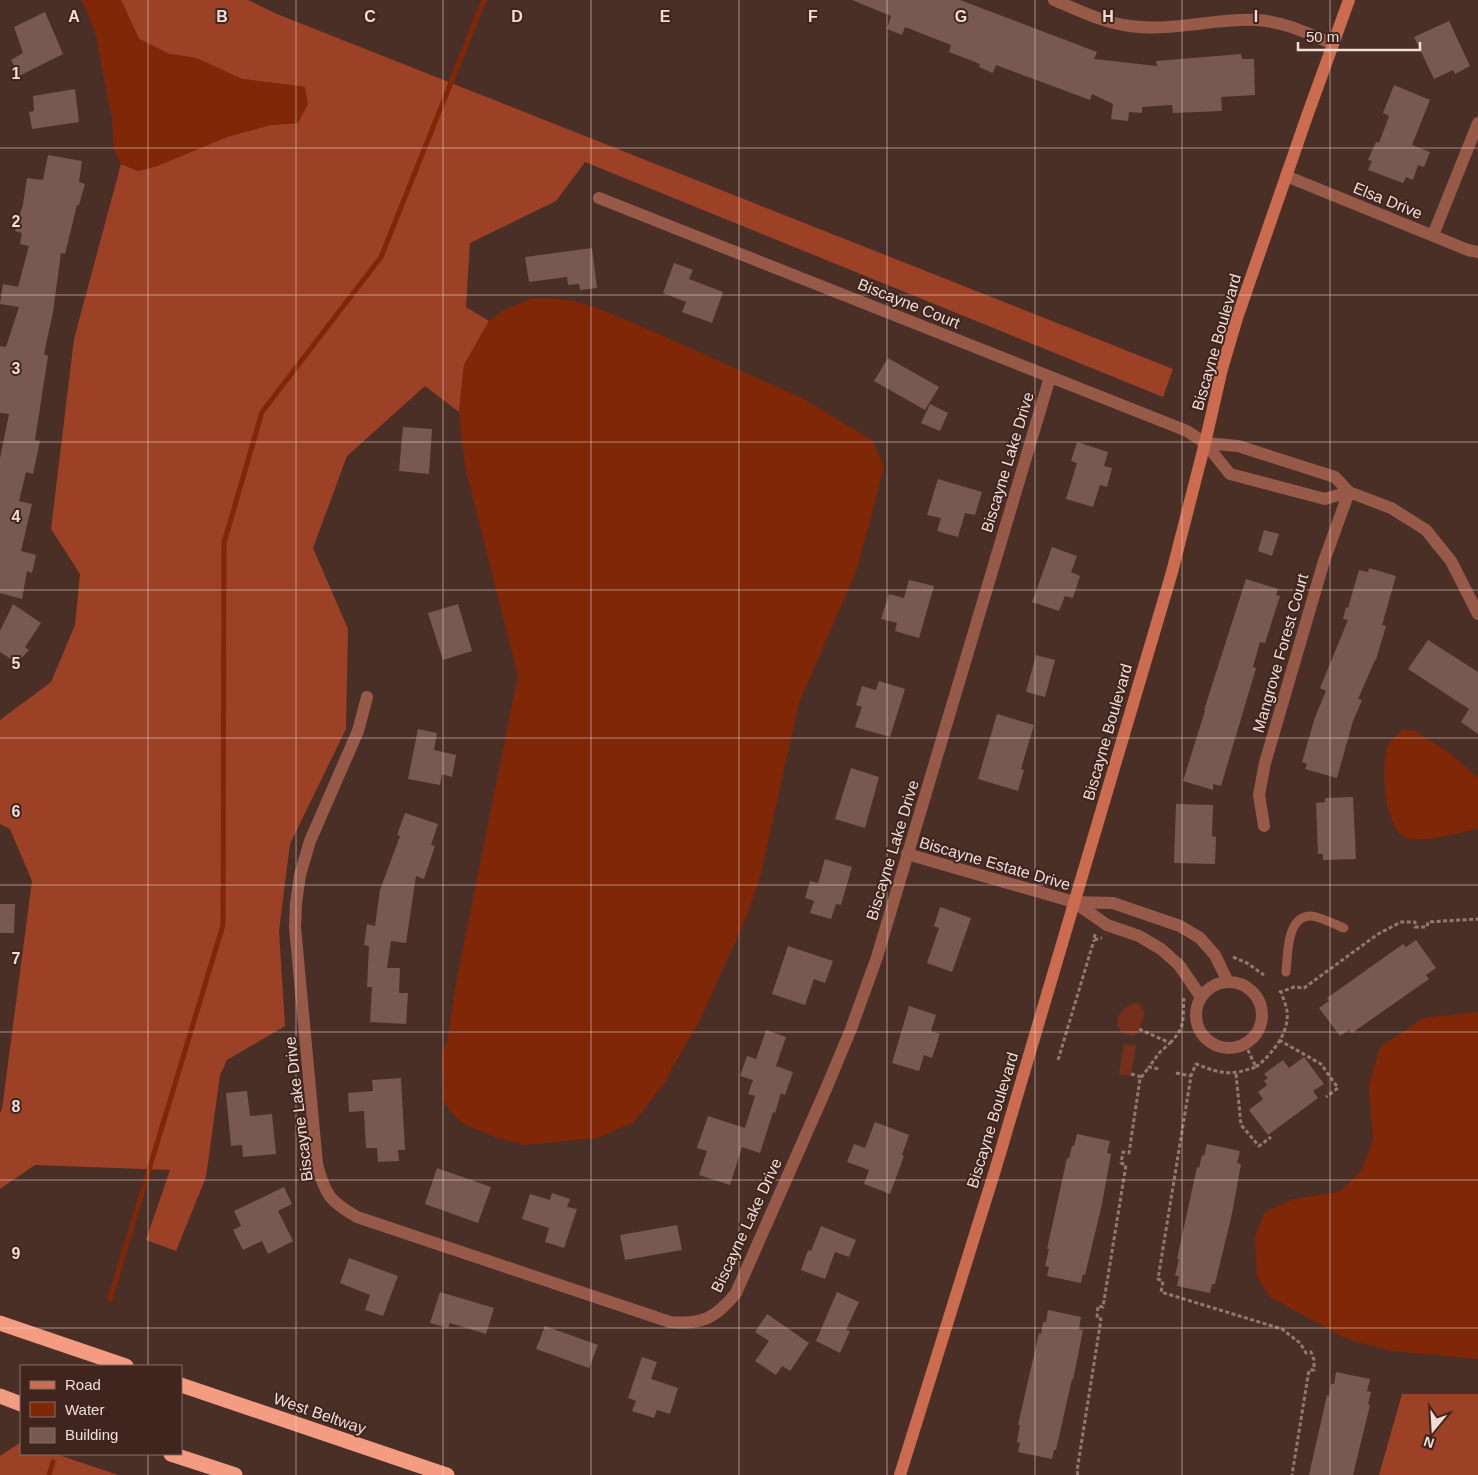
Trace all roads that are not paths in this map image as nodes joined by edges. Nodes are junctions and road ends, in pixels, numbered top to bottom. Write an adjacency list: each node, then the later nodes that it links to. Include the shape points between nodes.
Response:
1 (1054, 0): 3 (street, via 1106,21 1129,26 1151,28 1256,20 1283,24)
2 (1349, 0): 3 (street, Biscayne Boulevard)
3 (1333, 44): 5 (street, Biscayne Boulevard)
4 (1478, 123): 7 (street)
5 (1286, 176): 7 (street, Elsa Drive); 10 (street, Biscayne Boulevard, via 1229,345)
6 (598, 198): 9 (street, Biscayne Court)
7 (1433, 235): 8 (street, Elsa Drive)
8 (1478, 252)
9 (1050, 377): 10 (street, Biscayne Court, via 1188,431); 15 (street, Biscayne Lake Drive)
10 (1205, 443): 11 (street, via 1238,446 1335,478); 11 (street, via 1230,474 1325,499); 16 (street, Biscayne Boulevard, via 1159,614)
11 (1349, 492): 12 (street, via 1391,508 1426,530 1450,560); 14 (street, Mangrove Forest Court, via 1324,561 1265,763 1259,796)
12 (1478, 614)
13 (367, 697): 15 (street, Biscayne Lake Drive, via 358,731 310,841 296,903 295,927 316,1154 323,1186 330,1198 357,1217 670,1322 689,1324 707,1319 725,1307 736,1293 851,1029 877,957)
14 (1264, 826)
15 (907, 854): 16 (street, Biscayne Estate Drive)
16 (1074, 902): 19 (street, via 1113,904 1180,926 1200,938 1215,955); 20 (street, via 1107,925 1139,936 1161,949 1179,965); 29 (street, Biscayne Boulevard)
17 (1344, 928): 18 (lane, via 1311,915 1302,918 1291,929)
18 (1286, 972)
19 (1228, 982): 20 (street, via 1217,984); 20 (street, via 1248,988 1260,1006 1259,1028 1245,1044 1223,1048 1204,1037 1196,1017)
20 (1201, 997)
21 (0, 1323): 22 (highway)
22 (123, 1365)
23 (182, 1385): 28 (highway, West Beltway)
24 (0, 1396): 25 (highway)
25 (20, 1404)
26 (174, 1455): 27 (highway)
27 (235, 1475)
28 (447, 1475)
29 (900, 1475)

